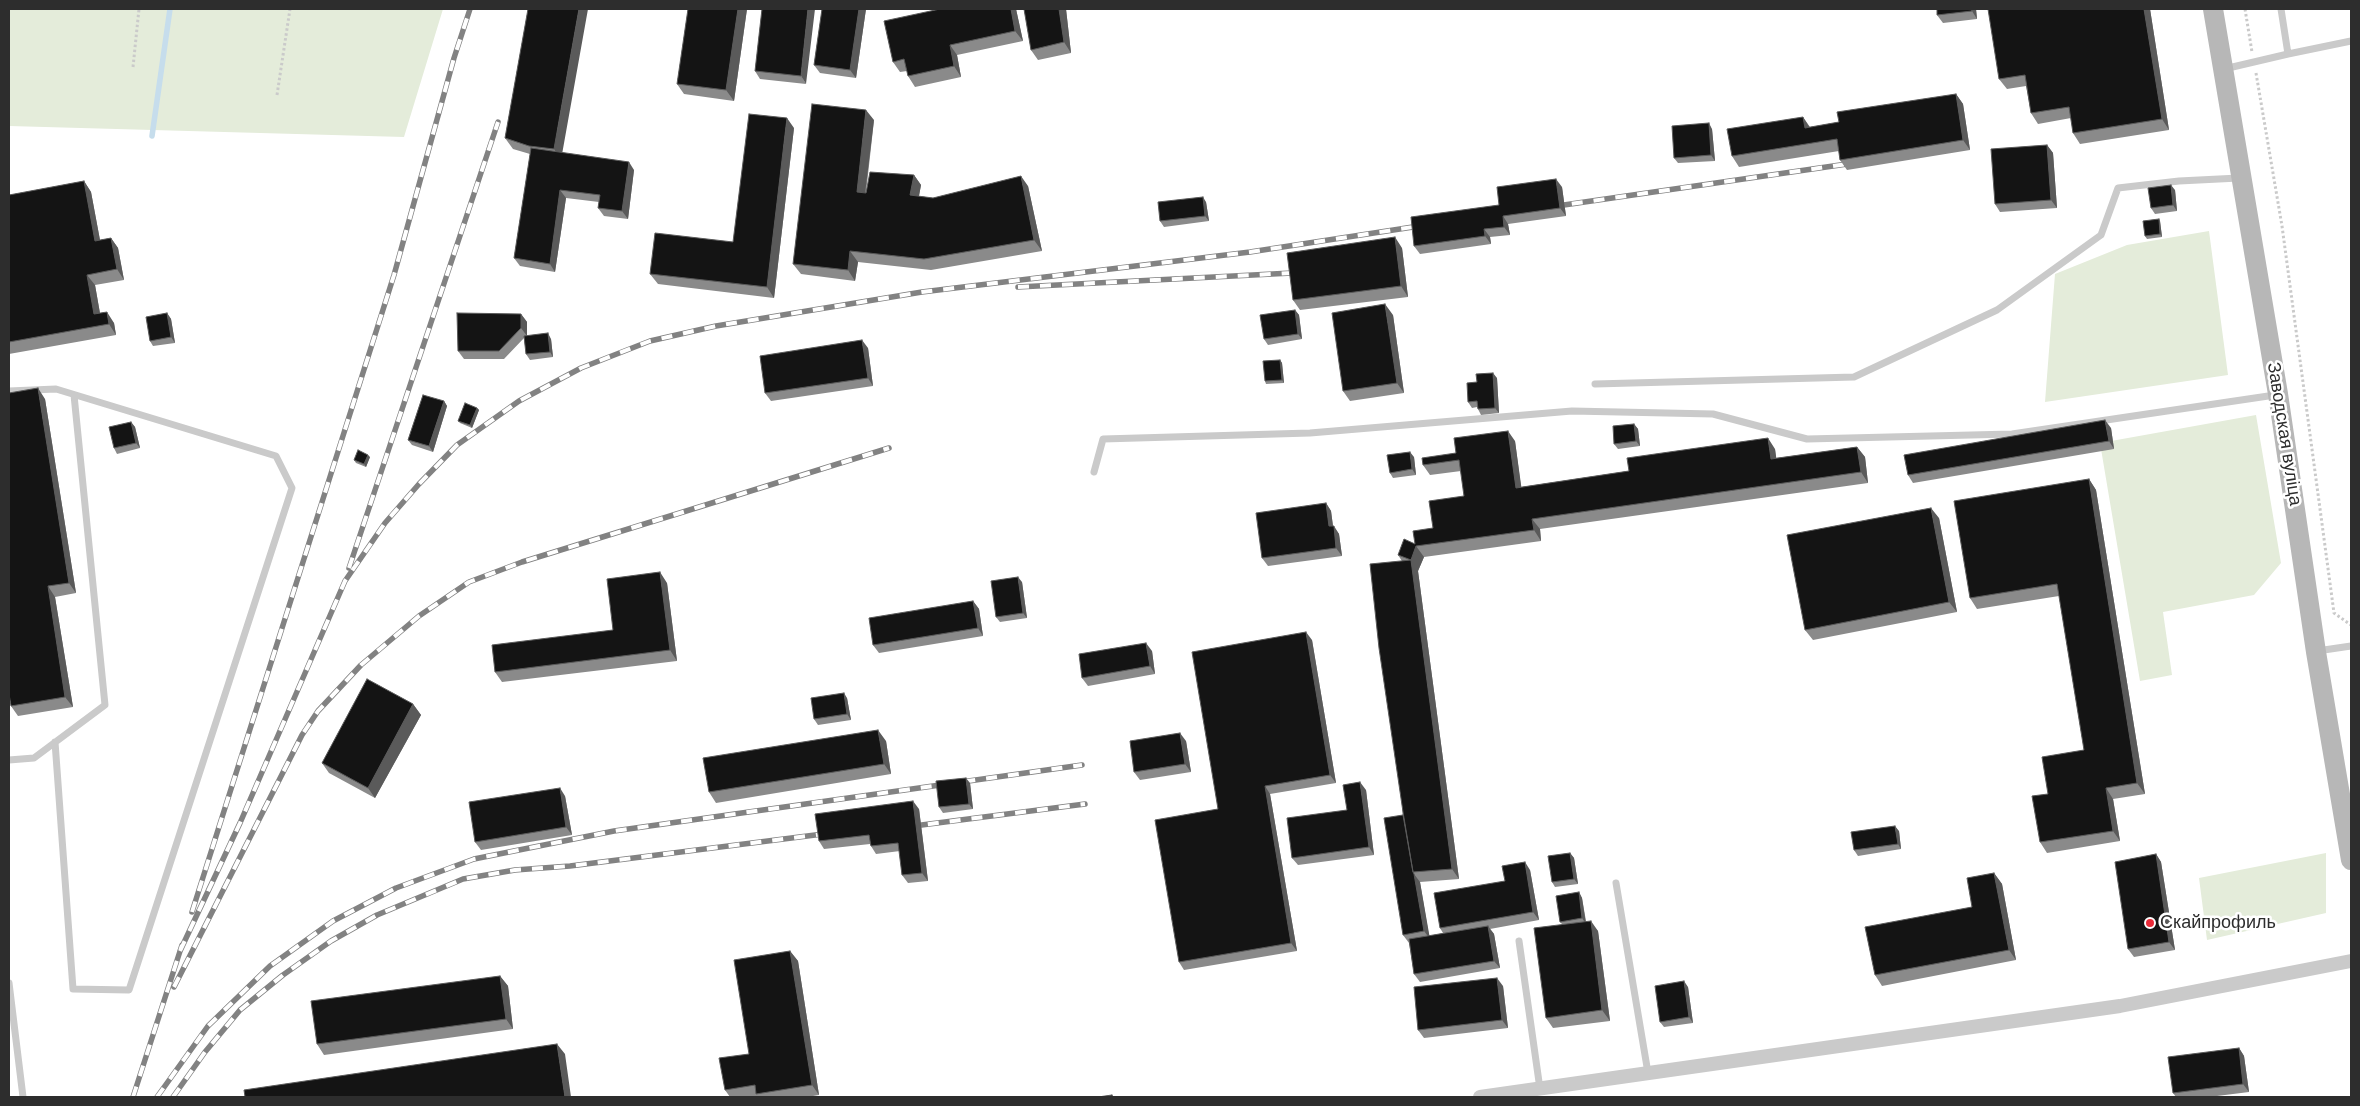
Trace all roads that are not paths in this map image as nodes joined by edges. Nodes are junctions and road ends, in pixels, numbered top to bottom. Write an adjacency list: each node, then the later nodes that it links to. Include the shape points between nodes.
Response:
1 (2213, 9): 5 (main road, Заводская вуліца)
2 (2281, 9): 4 (lane)
3 (2351, 41): 4 (lane)
4 (2288, 54): 5 (lane)
5 (2223, 69): 6 (main road, Заводская вуліца)
6 (2242, 178): 7 (lane, via 2118,188 2101,235 1997,310 1854,377); 9 (main road, Заводская вуліца)
7 (1595, 384)
8 (9, 391): 10 (lane, via 56,389)
9 (2278, 394): 11 (lane, via 2012,434 1807,439 1713,414 1572,412 1310,433 1103,439); 13 (main road, Заводская вуліца)
10 (74, 395): 14 (lane, via 105,705); 14 (lane, via 276,456 292,488 129,990 73,989)
11 (1094, 472)
12 (2351, 646): 13 (lane)
13 (2316, 652): 16 (main road, Заводская вуліца)
14 (55, 742): 15 (lane, via 34,758)
15 (9, 760)
16 (2351, 860)
17 (1616, 883): 21 (lane)
18 (1519, 941): 22 (lane)
19 (2351, 960): 21 (street, via 2120,1006)
20 (9, 983): 23 (lane)
21 (1648, 1073): 22 (street)
22 (1540, 1089): 24 (street)
23 (24, 1097)
24 (1480, 1097)

